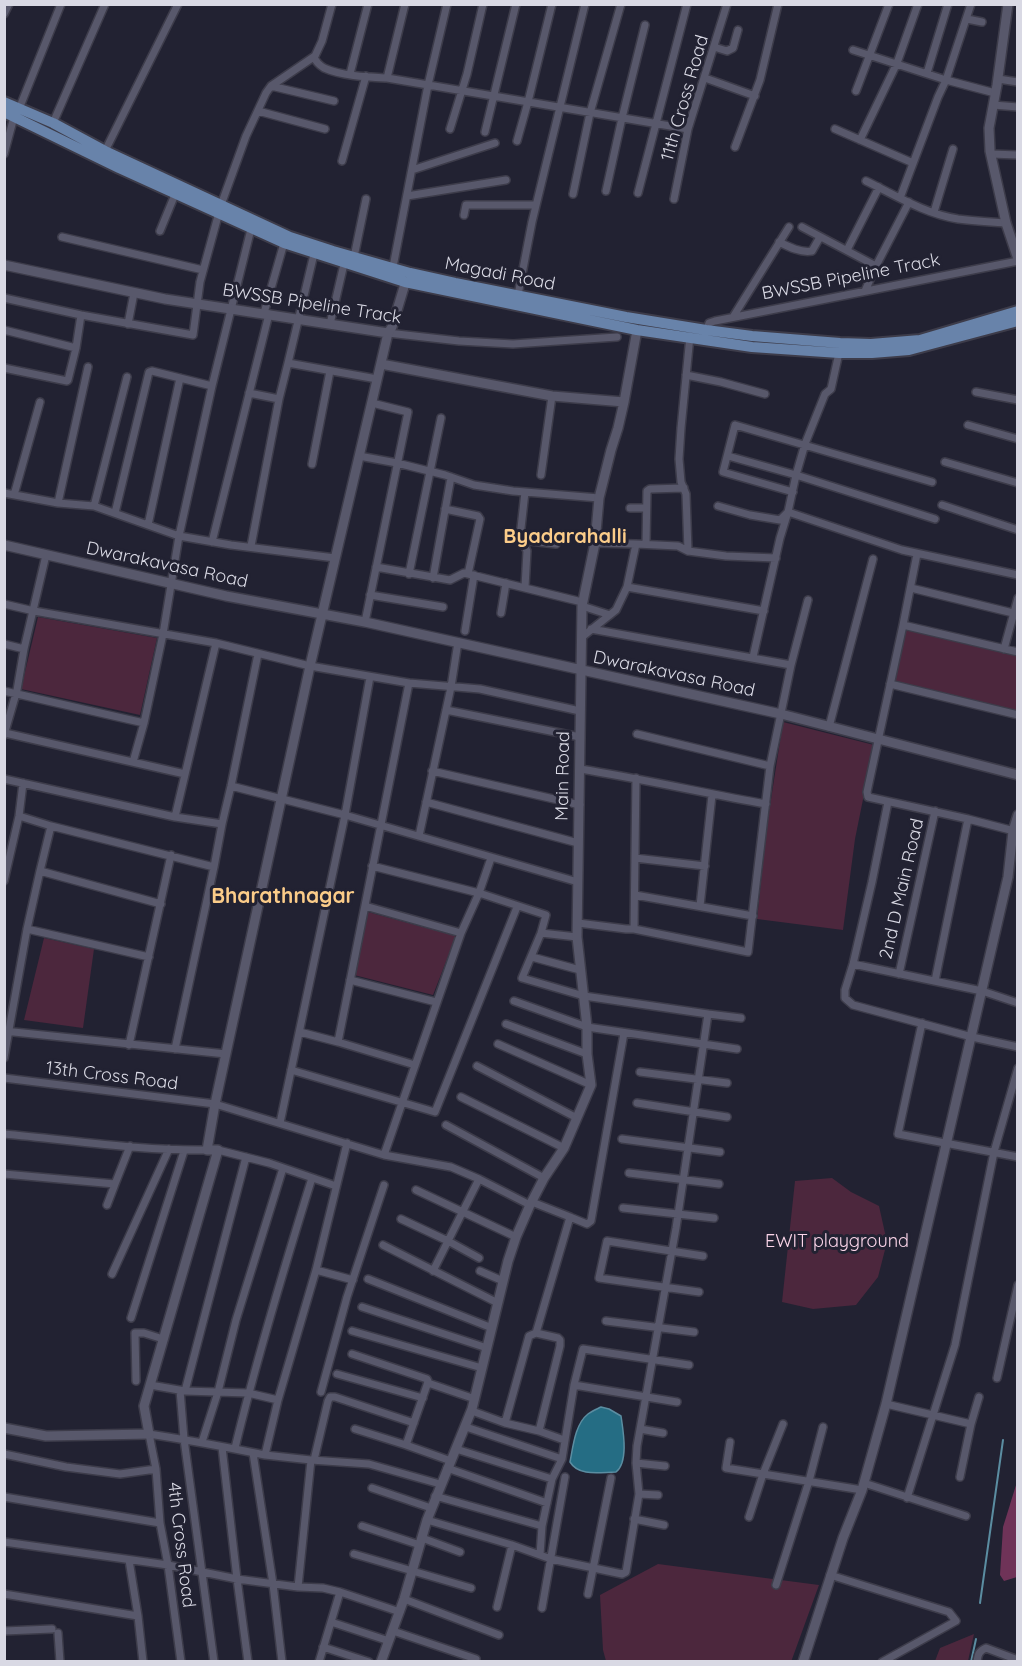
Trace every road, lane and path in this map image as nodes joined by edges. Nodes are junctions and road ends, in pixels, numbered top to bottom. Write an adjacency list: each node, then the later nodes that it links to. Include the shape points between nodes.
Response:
1 (9, 4): 23 (street)
2 (61, 4): 55 (street)
3 (105, 4): 58 (street)
4 (178, 4): 72 (street)
5 (332, 4): 31 (street)
6 (368, 4): 33 (street)
7 (405, 4): 36 (street)
8 (447, 4): 42 (street)
9 (483, 4): 43 (street)
10 (516, 4): 47 (street)
11 (552, 4): 50 (street)
12 (585, 4): 52 (street)
13 (621, 4): 56 (street)
14 (687, 4): 59 (street)
15 (778, 4): 46 (street)
16 (889, 4): 30 (street)
17 (918, 4): 32 (street)
18 (948, 4): 34 (street)
19 (971, 4): 24 (street)
20 (1009, 4): 22 (street); 39 (street)
21 (727, 6): 28 (street, 11th Cross Road)
22 (1017, 7)
23 (4, 14)
24 (967, 19): 25 (street); 38 (street)
25 (982, 22)
26 (645, 26): 57 (street)
27 (738, 30): 28 (street, via 733,48 727,51)
28 (714, 47): 37 (street, 11th Cross Road)
29 (853, 50): 30 (street)
30 (869, 55): 32 (street); 44 (street)
31 (314, 57): 33 (street, via 324,68); 41 (street)
32 (897, 63): 34 (street); 65 (street)
33 (350, 74): 35 (street)
34 (927, 74): 38 (street)
35 (366, 76): 36 (street); 74 (street)
36 (387, 78): 42 (street)
37 (705, 78): 46 (street); 62 (street, 11th Cross Road)
38 (946, 80): 45 (street); 75 (street)
39 (998, 80): 40 (street); 45 (street)
40 (1017, 82)
41 (271, 86): 48 (street); 54 (street)
42 (428, 86): 43 (street); 76 (street)
43 (462, 91): 47 (street); 61 (street)
44 (856, 91)
45 (995, 93): 51 (street)
46 (755, 96): 68 (street)
47 (493, 97): 50 (street); 64 (street)
48 (334, 101)
49 (4, 102): 55 (main road, Magadi Road)
50 (528, 102): 52 (street); 66 (street)
51 (993, 105): 53 (street); 71 (street, via 989,128)
52 (559, 107): 56 (street); 89 (street)
53 (1017, 107)
54 (258, 111): 60 (street); 90 (street)
55 (12, 113): 58 (main road, Magadi Road); 70 (street); 72 (main road, Magadi Road)
56 (590, 113): 57 (street); 83 (street)
57 (622, 118): 59 (street); 81 (street)
58 (53, 123): 72 (main road, Magadi Road)
59 (657, 124): 62 (street); 82 (street)
60 (325, 129)
61 (450, 129)
62 (688, 129): 87 (street, 11th Cross Road)
63 (835, 129): 65 (street)
64 (485, 132)
65 (860, 140): 75 (street)
66 (517, 141)
67 (495, 143): 76 (street)
68 (735, 147)
69 (953, 149): 91 (street)
70 (4, 154)
71 (991, 154): 73 (street); 93 (street)
72 (103, 155): 80 (main road, Magadi Road)
73 (1017, 155)
74 (342, 161)
75 (913, 164): 85 (street)
76 (412, 170): 84 (street)
77 (506, 180): 84 (street)
78 (866, 181): 79 (street)
79 (879, 187): 85 (street); 102 (street)
80 (177, 190): 90 (main road, Magadi Road); 97 (street)
81 (606, 191)
82 (638, 193)
83 (573, 195)
84 (407, 196): 109 (street)
85 (900, 198): 88 (street)
86 (366, 199): 104 (street)
87 (674, 199)
88 (909, 202): 91 (street); 108 (street)
89 (536, 205): 92 (street, via 466,205); 114 (street)
90 (220, 209): 96 (main road, Magadi Road); 104 (main road, Magadi Road); 110 (street)
91 (934, 212): 93 (street, via 956,219)
92 (464, 215)
93 (1006, 223): 105 (street)
94 (789, 227): 100 (street)
95 (802, 227): 99 (street)
96 (251, 229): 101 (main road, Magadi Road); 117 (street)
97 (160, 231)
98 (62, 237): 110 (street)
99 (820, 237): 100 (street, via 813,251); 102 (street)
100 (779, 242): 121 (street)
101 (284, 243): 103 (main road, Magadi Road); 119 (street)
102 (847, 250): 108 (street)
103 (314, 254): 106 (main road, Magadi Road); 122 (street)
104 (354, 257): 109 (main road, Magadi Road)
105 (1017, 260): 112 (street, BWSSB Pipeline Track)
106 (344, 264): 111 (main road, Magadi Road); 125 (street)
107 (4, 265): 113 (street, BWSSB Pipeline Track)
108 (876, 266): 112 (street)
109 (393, 267): 111 (main road, Magadi Road)
110 (203, 270): 116 (street)
111 (407, 277): 114 (main road, Magadi Road); 127 (main road, Magadi Road); 128 (street)
112 (865, 291): 121 (street, BWSSB Pipeline Track)
113 (134, 293): 116 (street, BWSSB Pipeline Track); 124 (street)
114 (519, 295): 129 (main road, Magadi Road)
115 (4, 298): 120 (street)
116 (197, 303): 117 (street, BWSSB Pipeline Track); 124 (street, via 193,335)
117 (232, 309): 119 (street, BWSSB Pipeline Track); 143 (street)
118 (1017, 311): 130 (main road, Magadi Road, via 920,340 871,344)
119 (266, 314): 122 (street, BWSSB Pipeline Track); 145 (street)
120 (81, 315): 124 (street); 132 (street)
121 (733, 317): 130 (street, BWSSB Pipeline Track, via 709,323)
122 (298, 319): 125 (street, BWSSB Pipeline Track); 134 (street)
123 (1017, 321): 133 (main road, Magadi Road, via 909,350)
124 (128, 324)
125 (330, 324): 128 (street, BWSSB Pipeline Track)
126 (4, 330): 132 (street)
127 (637, 330): 129 (main road, Magadi Road); 151 (street, Main Road)
128 (388, 333): 131 (street, BWSSB Pipeline Track, via 513,344); 135 (street)
129 (690, 333): 130 (main road, Magadi Road); 139 (street)
130 (705, 335): 133 (main road, Magadi Road, via 752,347)
131 (617, 337)
132 (76, 348): 136 (street, via 67,381)
133 (839, 353): 156 (street, via 831,389 825,394)
134 (288, 363): 138 (street); 148 (street)
135 (381, 364): 142 (street); 147 (street)
136 (4, 368)
137 (88, 368): 174 (street)
138 (330, 371): 142 (street); 161 (street)
139 (686, 375): 146 (street); 168 (street, via 680,459)
140 (127, 377): 176 (street)
141 (180, 378): 143 (street); 182 (street, via 152,371 148,374); 184 (street)
142 (377, 380): 152 (street)
143 (212, 386): 186 (street)
144 (976, 392): 149 (street)
145 (249, 393): 148 (street); 188 (street)
146 (765, 393)
147 (552, 396): 151 (street); 163 (street)
148 (279, 399): 194 (street)
149 (1017, 400)
150 (40, 402): 172 (street)
151 (624, 402): 173 (street, Main Road)
152 (372, 403): 157 (street); 160 (street, via 408,412)
153 (441, 418): 162 (street)
154 (968, 425): 155 (street)
155 (1017, 439)
156 (805, 444): 158 (street, via 735,425); 164 (street); 166 (street)
157 (359, 456): 160 (street); 198 (street)
158 (728, 456): 164 (street); 170 (street, via 723,472)
159 (945, 462): 167 (street)
160 (397, 463): 162 (street); 201 (street)
161 (312, 464)
162 (429, 471): 165 (street); 202 (street)
163 (541, 475)
164 (796, 475): 170 (street); 183 (street)
165 (451, 477): 169 (street, via 474,485); 178 (street)
166 (932, 482)
167 (1017, 483)
168 (684, 488): 180 (street, via 648,490); 195 (street)
169 (525, 492): 173 (street); 187 (street)
170 (793, 492): 181 (street)
171 (4, 493): 172 (street)
172 (14, 495): 174 (street)
173 (599, 498): 189 (street, Main Road)
174 (58, 503): 176 (street)
175 (942, 505): 185 (street)
176 (94, 506): 182 (street)
177 (718, 506): 181 (street, via 780,520)
178 (445, 508): 203 (street, via 480,519); 205 (street)
179 (630, 508): 180 (street)
180 (646, 508): 192 (street)
181 (788, 512): 196 (street); 199 (street)
182 (115, 513): 184 (street)
183 (935, 519)
184 (148, 525): 186 (street)
185 (1017, 530)
186 (179, 536): 188 (street); 207 (street)
187 (521, 540): 190 (street); 208 (street, via 527,551)
188 (212, 542): 194 (street)
189 (595, 543): 191 (street); 215 (street, Main Road)
190 (556, 544)
191 (636, 544): 192 (street); 209 (street)
192 (646, 544): 195 (street, via 678,546)
193 (4, 545): 197 (street, Dwarakavasa Road)
194 (251, 546): 198 (street)
195 (688, 551): 199 (street)
196 (917, 554): 204 (street); 210 (street)
197 (46, 555): 207 (street, Dwarakavasa Road); 217 (street)
198 (335, 558): 219 (street)
199 (776, 558): 218 (street)
200 (873, 560): 251 (street)
201 (376, 567): 202 (street); 211 (street)
202 (409, 574): 205 (street)
203 (471, 574): 205 (street, via 450,580); 206 (street); 226 (street)
204 (1017, 574)
205 (433, 578)
206 (506, 583): 208 (street); 220 (street)
207 (171, 584): 219 (street, Dwarakavasa Road); 227 (street)
208 (525, 587): 215 (street)
209 (627, 587): 218 (street); 222 (street)
210 (911, 588): 221 (street); 224 (street)
211 (370, 595): 216 (street); 223 (street)
212 (1017, 598): 221 (street)
213 (808, 600): 237 (street)
214 (4, 604): 217 (street)
215 (582, 604): 222 (street); 228 (street, Main Road)
216 (443, 607)
217 (33, 611): 227 (street); 232 (street)
218 (764, 612): 236 (street)
219 (322, 613): 223 (street, Dwarakavasa Road); 238 (street)
220 (501, 613)
221 (1013, 613): 233 (street)
222 (610, 615): 225 (street)
223 (365, 622): 229 (street, Dwarakavasa Road)
224 (903, 625): 233 (street); 242 (street)
225 (591, 629): 228 (street); 236 (street)
226 (465, 632)
227 (164, 634): 230 (street); 250 (street)
228 (582, 637): 239 (street, Main Road)
229 (458, 642): 239 (street, Dwarakavasa Road); 243 (street)
230 (216, 643): 235 (street); 260 (street)
231 (4, 644): 232 (street)
232 (24, 649): 245 (street)
233 (1004, 649): 234 (street)
234 (1017, 652)
235 (258, 654): 238 (street); 265 (street)
236 (753, 657): 237 (street)
237 (791, 665): 248 (street)
238 (310, 666): 240 (street); 267 (street)
239 (581, 671): 247 (street, Main Road); 248 (street, Dwarakavasa Road)
240 (370, 677): 241 (street); 273 (street)
241 (409, 683): 243 (street); 279 (street)
242 (890, 684): 249 (street); 255 (street)
243 (451, 687): 246 (street); 247 (street, via 480,689)
244 (4, 691): 245 (street)
245 (15, 694): 250 (street); 252 (street)
246 (446, 710): 254 (street); 259 (street)
247 (580, 711): 254 (street, Main Road)
248 (781, 714): 251 (street, Dwarakavasa Road); 257 (street)
249 (1017, 715)
250 (144, 723): 256 (street)
251 (829, 727): 255 (street, Dwarakavasa Road)
252 (5, 734): 256 (street)
253 (637, 734): 257 (street)
254 (580, 737): 258 (street, Main Road)
255 (878, 740): 261 (street, Dwarakavasa Road); 269 (street, via 867,792 868,797)
256 (133, 762): 260 (street)
257 (770, 766): 270 (street)
258 (580, 769): 262 (street); 271 (street, Main Road)
259 (432, 771): 268 (street); 271 (street)
260 (185, 774): 276 (street)
261 (1017, 776)
262 (636, 778): 266 (street); 286 (street)
263 (4, 779): 264 (street)
264 (23, 783): 275 (street); 276 (street)
265 (231, 786): 267 (street); 278 (street)
266 (712, 795): 270 (street); 288 (street)
267 (281, 798): 273 (street); 335 (street)
268 (426, 802): 282 (street); 283 (street)
269 (888, 802): 272 (street); 309 (street)
270 (766, 804): 300 (street)
271 (580, 805): 283 (street, Main Road)
272 (935, 811): 277 (street); 311 (street, 2nd D Main Road)
273 (345, 815): 279 (street); 325 (street)
274 (1017, 815): 281 (street)
275 (18, 816): 280 (street); 292 (street)
276 (175, 817): 278 (street)
277 (968, 819): 281 (street); 313 (street)
278 (222, 824): 289 (street)
279 (380, 825): 282 (street); 287 (street)
280 (51, 826): 284 (street); 290 (street)
281 (1015, 831): 291 (street)
282 (419, 836): 285 (street)
283 (578, 843): 293 (street, Main Road)
284 (171, 855): 289 (street); 296 (street)
285 (491, 858): 293 (street); 294 (street)
286 (635, 858): 288 (street); 295 (street)
287 (372, 866): 294 (street); 297 (street)
288 (705, 866): 298 (street)
289 (214, 867): 333 (street)
290 (40, 871): 296 (street); 303 (street)
291 (1013, 879): 314 (street)
292 (4, 881)
293 (578, 882): 301 (street, Main Road)
294 (479, 893): 299 (street); 304 (street)
295 (635, 895): 298 (street); 302 (street)
296 (161, 904): 307 (street)
297 (365, 906): 304 (street); 312 (street)
298 (700, 906): 300 (street)
299 (517, 907): 305 (street, via 546,915); 348 (street, via 435,1112)
300 (753, 916): 302 (street, via 748,952)
301 (578, 923): 302 (street); 306 (street, Main Road)
302 (634, 928)
303 (27, 929): 307 (street); 324 (street)
304 (461, 933): 317 (street)
305 (541, 933): 306 (street); 308 (street)
306 (577, 938): 310 (street, Main Road)
307 (149, 957): 330 (street)
308 (532, 957): 310 (street); 315 (street, via 522,978)
309 (853, 964): 311 (street); 321 (street, via 845,990 845,998 853,1005)
310 (580, 970): 315 (street, Main Road)
311 (899, 974): 313 (street)
312 (350, 980): 317 (street); 328 (street)
313 (935, 981): 314 (street)
314 (982, 991): 318 (street); 327 (street)
315 (584, 996): 319 (street); 323 (street, Main Road)
316 (514, 1001): 323 (street)
317 (436, 1002): 338 (street)
318 (1017, 1003)
319 (708, 1014): 320 (street); 331 (street)
320 (741, 1018)
321 (922, 1023): 327 (street); 359 (street, via 898,1134)
322 (507, 1024): 336 (street)
323 (587, 1027): 326 (street); 336 (street, Main Road)
324 (7, 1032): 330 (street); 337 (street)
325 (300, 1032): 328 (street); 341 (street)
326 (624, 1033): 331 (street); 389 (street, via 591,1221 587,1224)
327 (972, 1037): 332 (street); 359 (street)
328 (338, 1042): 338 (street)
329 (498, 1044): 346 (street)
330 (129, 1045): 333 (street)
331 (704, 1045): 334 (street); 344 (street)
332 (1017, 1047)
333 (175, 1049): 335 (street)
334 (736, 1049)
335 (226, 1054): 350 (street)
336 (587, 1054): 346 (street, Main Road)
337 (4, 1058)
338 (415, 1065): 348 (street)
339 (477, 1066): 352 (street)
340 (1017, 1068): 368 (street)
341 (291, 1070): 348 (street); 354 (street)
342 (640, 1072): 344 (street)
343 (4, 1078): 350 (street, 13th Cross Road)
344 (698, 1079): 345 (street); 351 (street)
345 (727, 1083)
346 (591, 1085): 352 (street)
347 (461, 1097): 362 (street)
348 (404, 1101): 369 (street)
349 (637, 1103): 351 (street)
350 (215, 1104): 354 (street, 13th Cross Road); 364 (street)
351 (694, 1112): 353 (street); 361 (street)
352 (577, 1118): 362 (street)
353 (727, 1118)
354 (279, 1123): 358 (street, 13th Cross Road)
355 (446, 1125): 376 (street)
356 (4, 1134): 360 (street)
357 (622, 1139): 361 (street)
358 (347, 1143): 369 (street, 13th Cross Road); 382 (street)
359 (947, 1143): 368 (street); 439 (street)
360 (130, 1146): 363 (street); 379 (street)
361 (688, 1147): 367 (street); 378 (street)
362 (564, 1148): 376 (street)
363 (169, 1149): 366 (street); 401 (street)
364 (207, 1150): 365 (street); 366 (street)
365 (218, 1150): 370 (street); 417 (street)
366 (184, 1151): 410 (street)
367 (720, 1152)
368 (994, 1152): 371 (street); 441 (street, via 955,1345)
369 (384, 1155): 377 (street, 13th Cross Road, via 443,1165)
370 (246, 1157): 372 (street); 429 (street)
371 (1017, 1157)
372 (283, 1168): 375 (street); 430 (street)
373 (629, 1173): 378 (street)
374 (4, 1174): 379 (street)
375 (312, 1178): 382 (street); 432 (street)
376 (544, 1178): 384 (street)
377 (479, 1179): 384 (street, 13th Cross Road); 387 (street)
378 (683, 1179): 380 (street); 388 (street)
379 (115, 1184): 385 (street)
380 (719, 1184)
381 (384, 1185): 403 (street)
382 (336, 1186): 398 (street)
383 (416, 1190): 387 (street)
384 (531, 1203): 389 (street, 13th Cross Road); 392 (street)
385 (107, 1205)
386 (622, 1208): 388 (street)
387 (462, 1212): 392 (street); 393 (street)
388 (678, 1213): 390 (street); 395 (street)
389 (570, 1217): 416 (street)
390 (714, 1218)
391 (401, 1220): 393 (street)
392 (516, 1237): 404 (street)
393 (448, 1241): 397 (street); 399 (street)
394 (382, 1245): 399 (street)
395 (672, 1251): 396 (street); 406 (street); 406 (street, via 607,1241 599,1278)
396 (703, 1256)
397 (479, 1258)
398 (316, 1270): 403 (street); 437 (street)
399 (433, 1271): 408 (street)
400 (480, 1271): 404 (street)
401 (112, 1274)
402 (368, 1279): 413 (street)
403 (353, 1280): 431 (street)
404 (503, 1281): 408 (street)
405 (1017, 1285): 424 (street)
406 (665, 1288): 407 (street); 412 (street)
407 (699, 1292)
408 (498, 1303): 413 (street)
409 (362, 1307): 418 (street)
410 (131, 1318)
411 (606, 1321): 412 (street)
412 (658, 1327): 415 (street); 420 (street)
413 (492, 1328): 418 (street)
414 (352, 1331): 422 (street)
415 (694, 1332)
416 (536, 1333): 443 (street, via 529,1336); 451 (street, via 560,1340)
417 (163, 1339): 425 (street, via 135,1333); 427 (street)
418 (487, 1348): 422 (street)
419 (352, 1354): 426 (street, via 427,1379)
420 (652, 1361): 421 (street); 428 (street, via 583,1349); 433 (street)
421 (689, 1365)
422 (482, 1368): 436 (street)
423 (337, 1374): 435 (street)
424 (997, 1378)
425 (136, 1381)
426 (428, 1383): 435 (street); 436 (street)
427 (150, 1385): 429 (street); 453 (street, via 144,1406)
428 (574, 1385): 433 (street); 455 (street)
429 (182, 1391): 430 (street); 454 (street)
430 (218, 1392): 432 (street); 456 (street)
431 (321, 1392)
432 (248, 1393): 437 (street); 460 (street)
433 (645, 1397): 438 (street); 450 (street)
434 (979, 1397): 445 (street)
435 (423, 1398): 442 (street)
436 (475, 1399): 440 (street)
437 (278, 1400): 464 (street)
438 (677, 1402)
439 (886, 1404): 441 (street); 478 (street)
440 (472, 1411): 443 (street); 446 (street)
441 (935, 1414): 445 (street); 484 (street)
442 (414, 1423): 458 (street); 466 (street, via 330,1397)
443 (505, 1423): 451 (street)
444 (783, 1424): 471 (street)
445 (971, 1424): 472 (street)
446 (466, 1427): 461 (street); 465 (street)
447 (823, 1427): 476 (street)
448 (4, 1428): 453 (street, via 46,1436)
449 (355, 1429): 458 (street)
450 (640, 1429): 452 (street); 467 (street)
451 (540, 1431): 455 (street)
452 (663, 1433)
453 (149, 1434): 454 (street); 470 (street, 4th Cross Road)
454 (184, 1439): 456 (street); 506 (street)
455 (564, 1440): 465 (street)
456 (202, 1442): 459 (street)
457 (730, 1442): 471 (street, via 726,1468)
458 (406, 1445): 468 (street)
459 (222, 1447): 460 (street); 508 (street)
460 (235, 1448): 462 (street)
461 (456, 1449): 468 (street); 475 (street)
462 (253, 1453): 464 (street); 509 (street)
463 (4, 1454): 470 (street, via 120,1474)
464 (265, 1455): 466 (street)
465 (561, 1459): 475 (street)
466 (312, 1460): 477 (street, via 369,1464); 511 (street)
467 (636, 1463): 469 (street); 480 (street)
468 (449, 1465): 477 (street); 485 (street)
469 (665, 1466)
470 (156, 1469): 491 (street, 4th Cross Road)
471 (763, 1474): 476 (street); 488 (street)
472 (960, 1477)
473 (565, 1478): 501 (street)
474 (611, 1478): 504 (street)
475 (552, 1479): 485 (street)
476 (809, 1481): 478 (street); 510 (street)
477 (440, 1484): 482 (street)
478 (863, 1486): 484 (street); 507 (street)
479 (372, 1488): 486 (street)
480 (639, 1494): 481 (street); 489 (street)
481 (658, 1495)
482 (435, 1496): 486 (street); 494 (street)
483 (4, 1497): 491 (street)
484 (907, 1498): 487 (street)
485 (547, 1503): 494 (street)
486 (431, 1508): 490 (street)
487 (966, 1516)
488 (749, 1517)
489 (634, 1519): 492 (street); 504 (street, via 626,1572)
490 (427, 1520): 496 (street); 497 (street)
491 (160, 1523): 503 (street, 4th Cross Road)
492 (664, 1525)
493 (362, 1526): 496 (street)
494 (543, 1526): 500 (street)
495 (4, 1542): 502 (street)
496 (421, 1542): 498 (street); 505 (street)
497 (512, 1545): 500 (street); 517 (street)
498 (460, 1552)
499 (354, 1554): 505 (street)
500 (540, 1555): 501 (street)
501 (551, 1559): 504 (street); 518 (street)
502 (129, 1560): 503 (street); 520 (street)
503 (168, 1565): 506 (street); 531 (street, 4th Cross Road)
504 (594, 1569): 515 (street)
505 (413, 1570): 512 (street); 516 (street)
506 (202, 1572): 508 (street); 532 (street)
507 (830, 1575): 538 (street); 539 (street, via 949,1612 956,1621)
508 (237, 1579): 509 (street); 533 (street)
509 (273, 1584): 511 (street); 534 (street)
510 (777, 1585)
511 (298, 1587): 513 (street)
512 (471, 1588)
513 (340, 1592): 519 (street); 521 (street)
514 (4, 1594): 520 (street)
515 (588, 1594)
516 (404, 1599): 519 (street); 524 (street)
517 (497, 1607)
518 (542, 1608)
519 (400, 1612): 523 (street)
520 (138, 1616): 530 (street)
521 (330, 1622): 525 (street); 526 (street)
522 (4, 1631): 529 (street, via 55,1631)
523 (393, 1631): 525 (street); 527 (street)
524 (499, 1635)
525 (389, 1641): 537 (street)
526 (323, 1647): 535 (street); 536 (street)
527 (476, 1659)
528 (1017, 1660): 540 (street, via 986,1648 977,1655)
529 (60, 1662)
530 (143, 1662)
531 (180, 1662)
532 (214, 1662)
533 (248, 1662)
534 (282, 1662)
535 (319, 1662)
536 (369, 1662)
537 (381, 1662)
538 (803, 1662)
539 (882, 1662)
540 (977, 1662)

